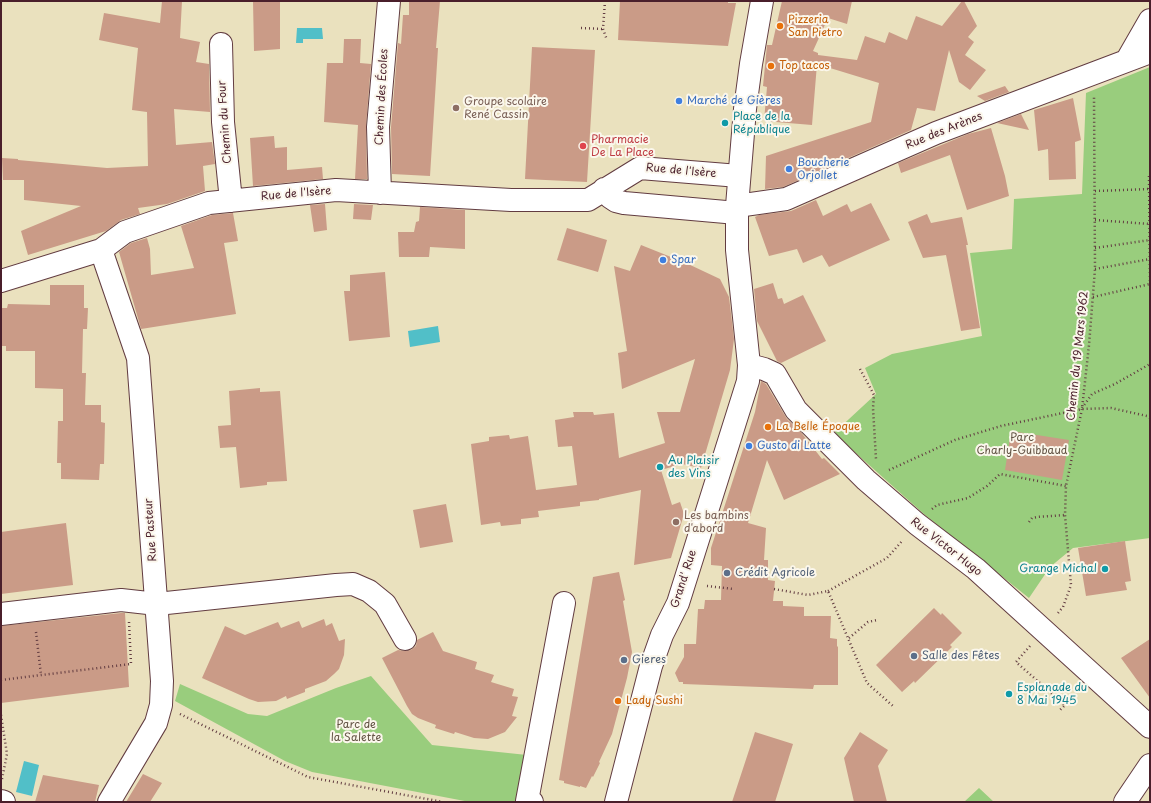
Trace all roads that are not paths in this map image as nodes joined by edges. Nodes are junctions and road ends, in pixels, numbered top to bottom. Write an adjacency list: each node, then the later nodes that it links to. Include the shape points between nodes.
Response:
1 (389, 1): 9 (street, Chemin des Écoles, via 378,127)
2 (762, 1): 7 (street, Grand' Rue, via 745,109)
3 (1150, 20): 6 (street)
4 (221, 44): 10 (street, Chemin du Four, via 223,122)
5 (1150, 52): 6 (street, Rue des Arènes)
6 (1128, 60): 11 (street, Rue des Arènes, via 936,133 786,199)
7 (740, 176): 8 (street, Rue de l'Isère, via 640,168); 11 (street, Grand' Rue)
8 (604, 189): 9 (street, Rue de l'Isère, via 588,200 511,200); 11 (street, via 610,197 624,203)
9 (380, 193): 10 (street, Rue de l'Isère, via 336,190)
10 (231, 201): 12 (street, Rue de l'Isère, via 209,203 125,232)
11 (737, 209): 14 (street, Grand' Rue, via 738,250)
12 (101, 250): 13 (street, Rue de l'Isère); 16 (street, Rue Pasteur, via 138,358)
13 (1, 281)
14 (749, 365): 19 (street, Rue Victor Hugo, via 775,374 796,410 917,524 976,569); 25 (street, Grand' Rue, via 748,381 678,603 662,635 651,666)
15 (564, 603): 24 (street, via 527,801)
16 (157, 604): 17 (street, via 121,600); 18 (street, via 353,584 370,591 385,604); 23 (street, Rue Pasteur, via 161,705 156,723)
17 (1, 614)
18 (405, 639)
19 (1150, 728)
20 (1150, 765): 26 (street)
21 (1, 801): 22 (street)
22 (4, 802)
23 (109, 802)
24 (532, 802)
25 (616, 802)
26 (1125, 802)

